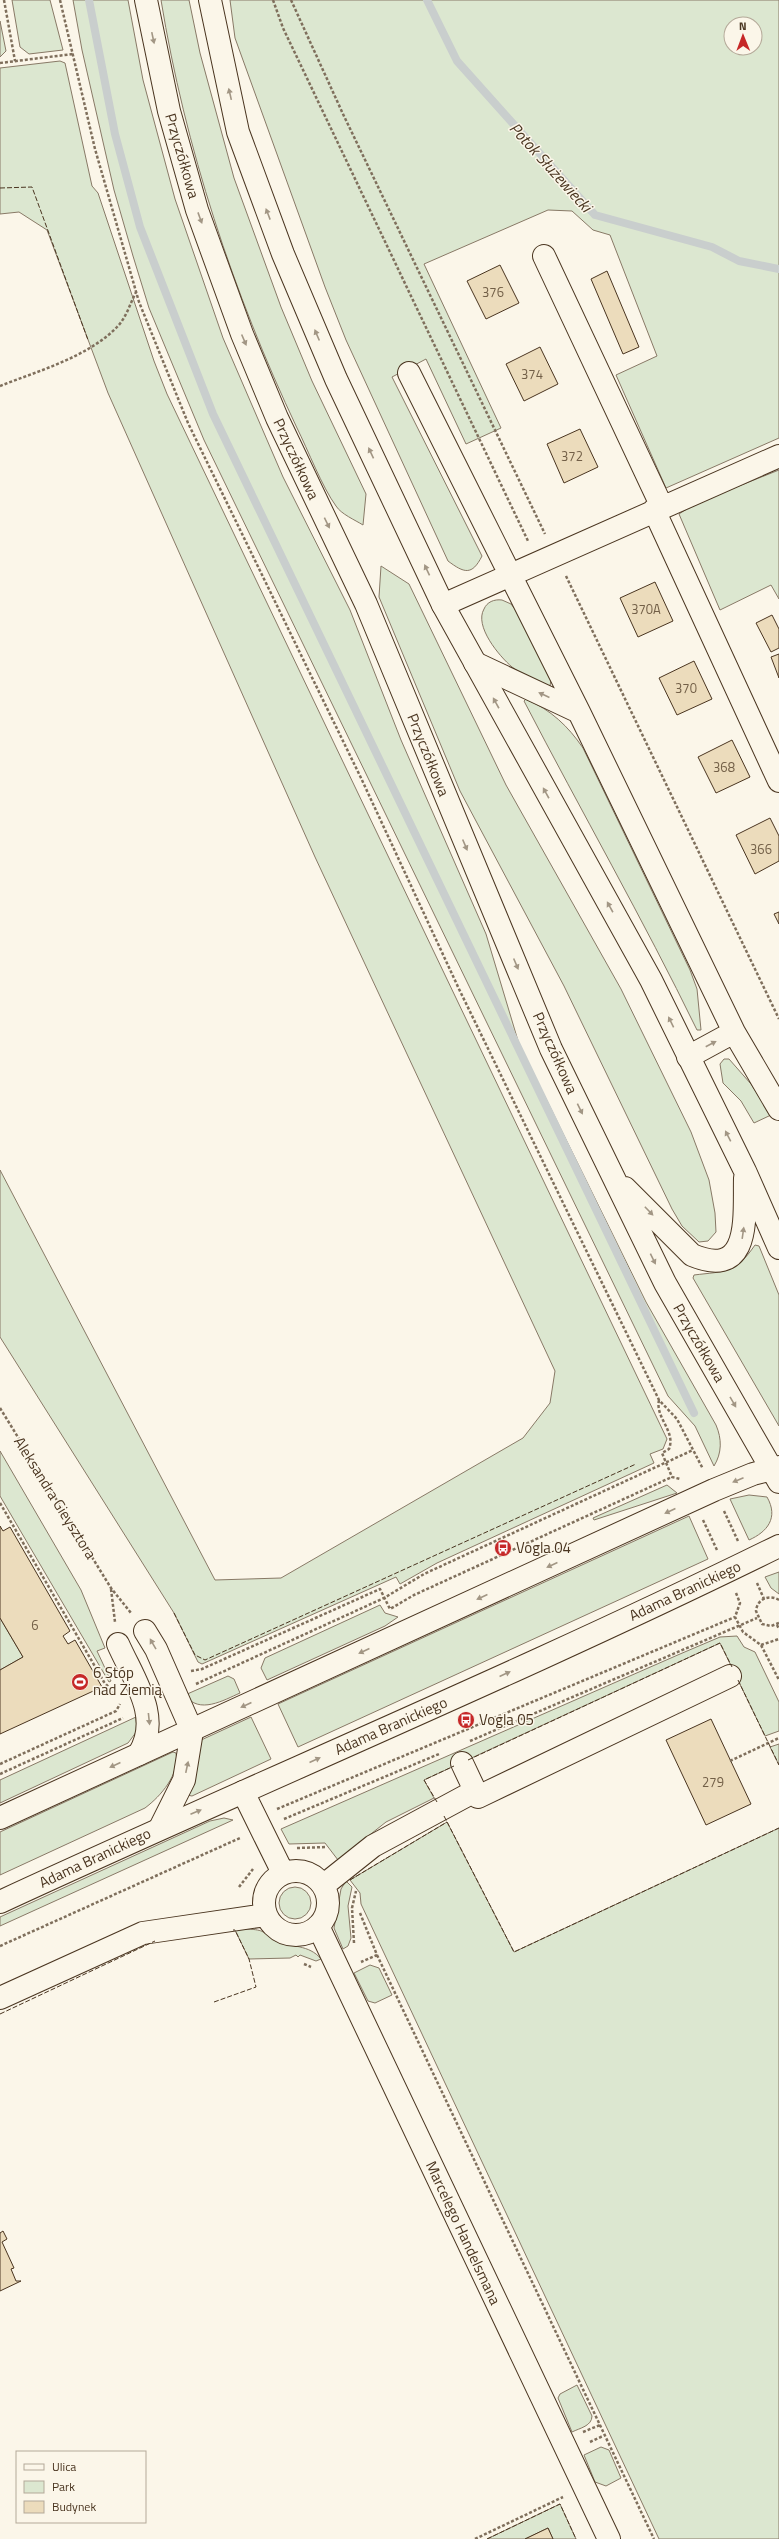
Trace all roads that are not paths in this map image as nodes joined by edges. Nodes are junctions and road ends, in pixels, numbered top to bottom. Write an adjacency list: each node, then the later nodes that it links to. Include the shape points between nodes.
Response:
1 (146, 0): 16 (main road, Przyczółkowa, one-way to 16, via 169,111 197,210 242,334 277,418 366,604 551,1048)
2 (210, 0): 8 (main road, one-way to 2, via 336,378 283,254 238,132)
3 (544, 256): 6 (main road)
4 (409, 374): 7 (main road)
5 (779, 456): 6 (main road)
6 (658, 509): 7 (main road); 11 (main road)
7 (510, 575): 8 (main road); 10 (main road)
8 (443, 605): 9 (main road)
9 (474, 662): 10 (main road, one-way to 9); 13 (main road, one-way to 9, via 651,980)
10 (579, 712): 12 (main road)
11 (779, 781)
12 (734, 1032): 13 (main road, one-way to 12); 14 (main road)
13 (688, 1057): 15 (main road, one-way to 13)
14 (779, 1109)
15 (745, 1171): 16 (main road, one-way to 15, via 692,1256 704,1261 716,1261 733,1254 741,1244 744,1232); 17 (main road)
16 (612, 1174): 18 (main road, Przyczółkowa, one-way to 18, via 665,1283)
17 (779, 1248)
18 (776, 1472): 23 (main road, one-way to 23, via 714,1490)
19 (779, 1546): 27 (main road, Adama Branickiego, one-way to 19, via 686,1591)
20 (144, 1631): 23 (main road, one-way to 20)
21 (118, 1644): 25 (main road, one-way to 25, via 150,1721 148,1739)
22 (730, 1676): 26 (main road, via 478,1797)
23 (192, 1731): 25 (main road); 29 (main road, one-way to 23, via 184,1780)
24 (462, 1753): 26 (main road)
25 (139, 1754): 28 (main road, one-way to 28)
26 (475, 1791): 31 (main road, via 378,1843)
27 (243, 1792): 29 (main road, Adama Branickiego, one-way to 27); 30 (main road)
28 (0, 1818)
29 (160, 1828): 32 (main road, Adama Branickiego)
30 (283, 1873): 31 (main road, via 298,1870 306,1872); 33 (main road, via 268,1887 264,1900)
31 (324, 1885): 34 (main road, via 328,1909)
32 (0, 1902)
33 (266, 1914): 34 (main road, via 275,1928 290,1935 307,1934); 35 (main road, via 143,1933)
34 (318, 1926): 36 (main road, Marcelego Handelsmana)
35 (0, 1998)
36 (609, 2539)

